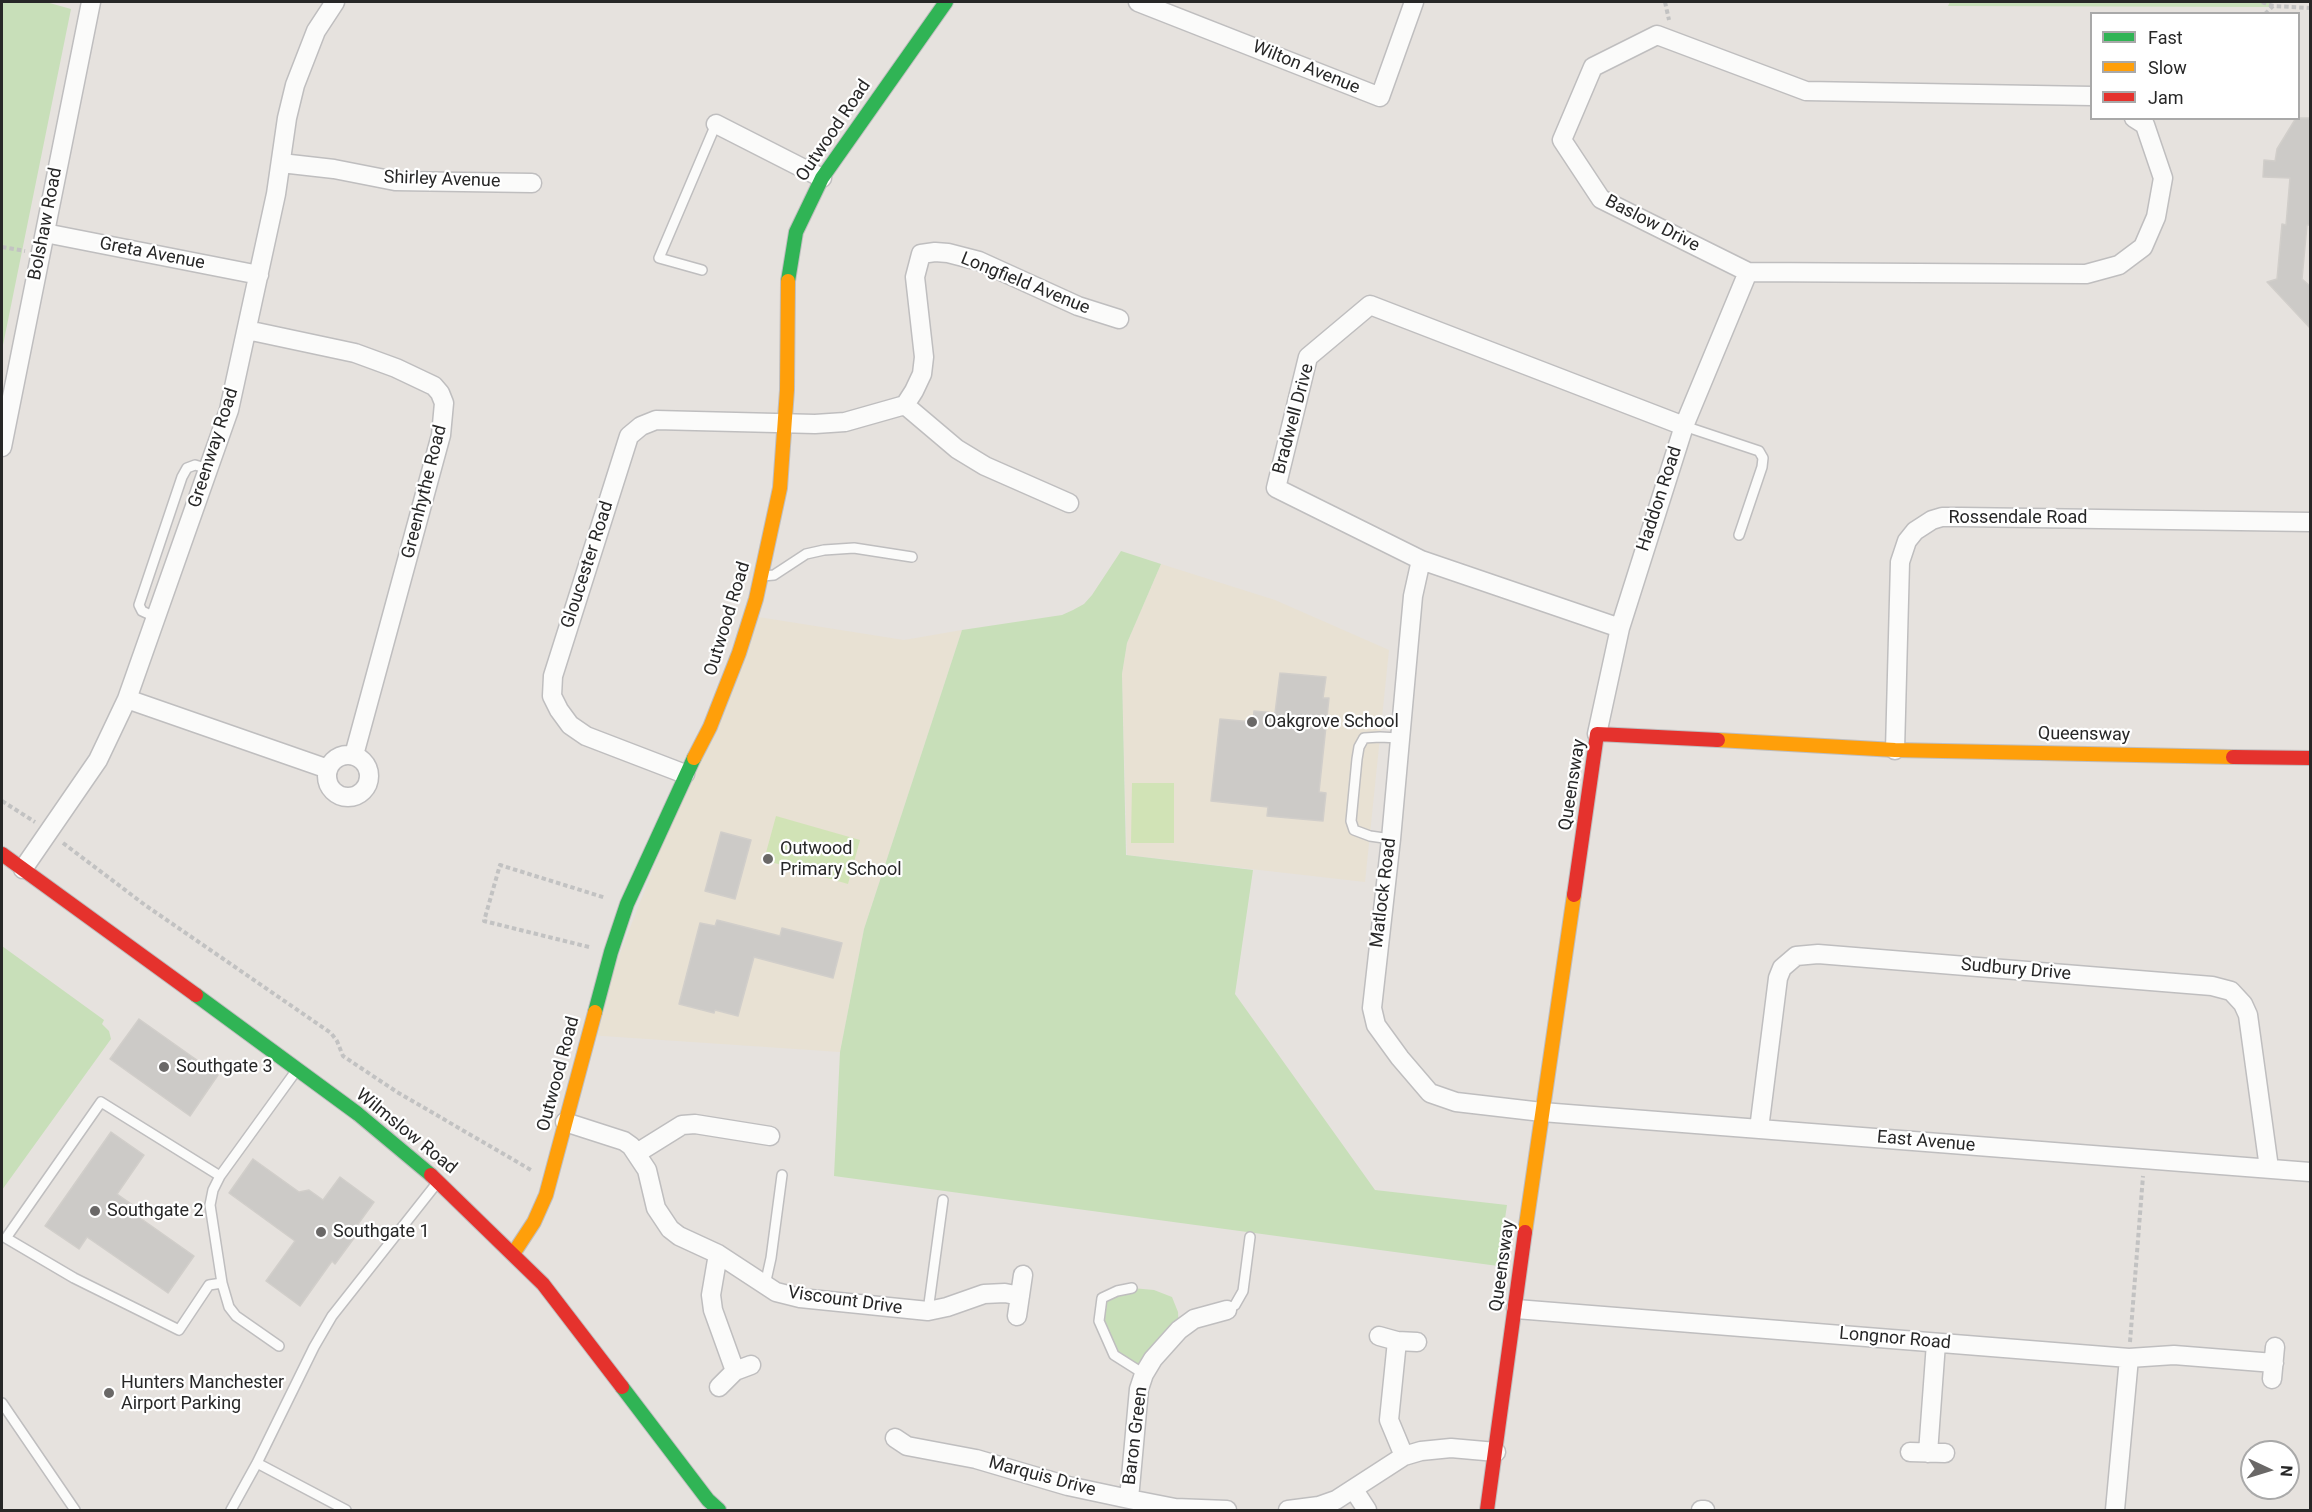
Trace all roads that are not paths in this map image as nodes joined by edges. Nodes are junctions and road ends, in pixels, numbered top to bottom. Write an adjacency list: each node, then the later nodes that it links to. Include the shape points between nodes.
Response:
1 (91, 2): 12 (street, Bolshaw Road)
2 (335, 2): 9 (street, Greenway Road, via 316,31 295,84)
3 (946, 2): 10 (street, Outwood Road)
4 (1138, 2): 5 (street, Wilton Avenue, via 1380,98)
5 (1414, 2)
6 (2090, 96): 14 (street, Baslow Drive, via 1806,91 1657,35 1593,67 1562,140 1601,199)
7 (2137, 120): 14 (street, Baslow Drive, via 2145,125 2163,178 2156,217 2143,247 2119,265 2086,274)
8 (716, 124): 10 (street); 13 (lane, via 659,258)
9 (281, 163): 11 (street, Shirley Avenue, via 395,181); 15 (street, Greenway Road)
10 (822, 178): 19 (street, Outwood Road, via 800,219 792,246)
11 (532, 183)
12 (45, 233): 15 (street, Greta Avenue); 21 (street, Bolshaw Road)
13 (702, 270)
14 (1748, 272): 20 (street, Haddon Road)
15 (259, 275): 17 (street, Greenway Road)
16 (1119, 319): 18 (street, Longfield Avenue, via 1078,306 979,261 948,253 921,254 915,277 923,365)
17 (247, 330): 29 (street, Greenway Road, via 236,384 209,469); 33 (street, Greenhythe Road, via 355,353 396,368 434,386 444,403 441,435)
18 (905, 405): 19 (street, via 845,422); 22 (street, via 985,466)
19 (785, 423): 27 (street, Outwood Road, via 780,488); 36 (street, Gloucester Road, via 656,420 629,436 553,676 552,696 559,710 586,736)
20 (1683, 426): 24 (lane, via 1759,451 1763,458); 26 (street, Bradwell Drive, via 1370,305 1308,357 1276,488); 28 (street, Haddon Road)
21 (2, 447)
22 (1069, 503)
23 (2310, 522): 32 (street, Rossendale Road, via 1961,517 1932,520 1907,541 1900,562)
24 (1738, 535)
25 (912, 557): 27 (lane, via 854,548 824,550 806,554 774,575)
26 (1421, 560): 28 (street, Bradwell Drive); 31 (street, Matlock Road, via 1413,596)
27 (761, 576): 36 (street, Outwood Road, via 730,677)
28 (1620, 628): 30 (street, Haddon Road)
29 (127, 699): 35 (street); 39 (street, Greenway Road, via 98,760)
30 (1597, 734): 32 (street, Queensway); 41 (street, Queensway)
31 (1399, 738): 37 (street, Matlock Road); 37 (lane, via 1364,738 1357,759 1351,821 1354,830)
32 (1895, 750): 34 (street, Queensway)
33 (354, 755): 35 (street, via 339,756); 35 (street, via 369,769 369,781 356,796 338,795 327,780)
34 (2310, 758)
35 (328, 769)
36 (685, 774): 42 (street, Outwood Road, via 610,952)
37 (1391, 839): 41 (street, Matlock Road, via 1373,991 1376,1024 1430,1094 1456,1102)
38 (2, 854): 39 (street, Wilmslow Road)
39 (23, 869): 40 (street, Wilmslow Road)
40 (297, 1069): 49 (lane); 50 (street, Wilmslow Road)
41 (1542, 1112): 43 (street, East Avenue); 60 (street, Queensway)
42 (565, 1122): 45 (street, via 624,1141); 53 (street, Outwood Road, via 538,1215)
43 (1759, 1129): 46 (street, East Avenue); 46 (street, Sudbury Drive, via 1782,968 1796,956 1830,955 2212,986 2231,991 2248,1015)
44 (770, 1136): 45 (street, via 682,1125)
45 (637, 1153): 54 (street, Viscount Drive, via 656,1208 670,1229)
46 (2269, 1168): 47 (street, East Avenue)
47 (2310, 1172)
48 (782, 1175): 57 (lane, Viscount Drive)
49 (220, 1176): 56 (lane, via 210,1205); 56 (lane, via 100,1102 6,1238 179,1330 209,1285)
50 (439, 1181): 53 (street, Wilmslow Road); 76 (lane, via 332,1317)
51 (943, 1200): 62 (lane, Viscount Drive)
52 (1250, 1237): 61 (lane, via 1243,1291)
53 (513, 1254): 79 (street, Wilmslow Road, via 579,1328)
54 (718, 1254): 57 (street, Viscount Drive); 70 (street, via 712,1282 713,1310 743,1368)
55 (1023, 1275): 59 (street)
56 (222, 1282): 66 (lane, via 229,1307 236,1316)
57 (765, 1285): 62 (street, Viscount Drive, via 800,1298)
58 (1132, 1288): 69 (lane, via 1102,1298 1099,1321 1114,1355)
59 (1020, 1296): 62 (street, Viscount Drive, via 984,1294); 63 (street)
60 (1516, 1309): 65 (street, Longnor Road); 73 (street, Queensway)
61 (1227, 1310): 69 (street, Baron Green, via 1194,1319 1179,1330)
62 (927, 1311)
63 (1017, 1316)
64 (1417, 1342): 75 (street, via 1388,1338 1389,1420)
65 (1936, 1343): 67 (street, Longnor Road); 74 (street)
66 (279, 1346)
67 (2129, 1358): 68 (street, Longnor Road, via 2174,1355); 87 (street)
68 (2274, 1363)
69 (1144, 1374): 78 (street, Baron Green, via 1139,1389)
70 (719, 1387)
71 (2, 1403): 80 (lane)
72 (895, 1438): 78 (street, Marquis Drive, via 907,1446 976,1459)
73 (1496, 1452): 75 (street, via 1435,1448); 86 (street, Queensway)
74 (1928, 1452)
75 (1404, 1456): 77 (street)
76 (257, 1463): 81 (lane); 82 (lane)
77 (1354, 1490): 84 (street, via 1318,1506); 85 (street)
78 (1129, 1499): 83 (street, Marquis Drive, via 1175,1508)
79 (708, 1507)
80 (75, 1510)
81 (231, 1510)
82 (346, 1510)
83 (1227, 1510)
84 (1288, 1510)
85 (1366, 1510)
86 (1487, 1510)
87 (2115, 1510)

